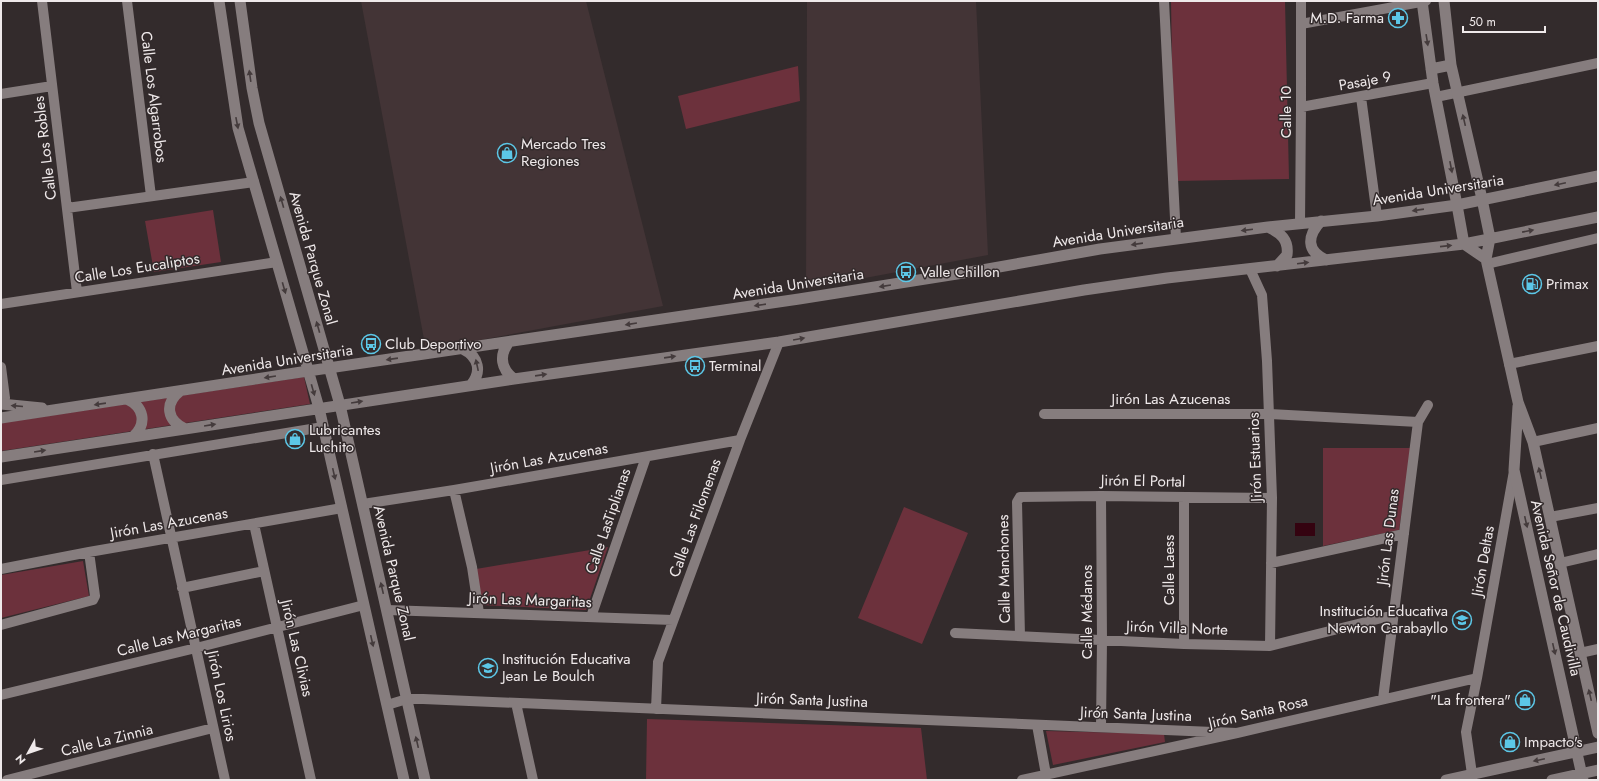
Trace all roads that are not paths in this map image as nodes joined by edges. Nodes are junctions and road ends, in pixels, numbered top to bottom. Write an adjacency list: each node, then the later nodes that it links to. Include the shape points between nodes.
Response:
1 (42, 1): 14 (street, Calle Los Robles)
2 (127, 1): 22 (street, Calle Los Algarrobos)
3 (219, 1): 21 (main road, one-way to 21, via 238,128)
4 (240, 1): 48 (main road, Avenida Parque Zonal, one-way to 4, via 259,123)
5 (1164, 1): 31 (street)
6 (1301, 1): 9 (street, Calle 10)
7 (1423, 1): 9 (street); 12 (main road, one-way to 12)
8 (1444, 1): 11 (main road, Avenida Señor de Caudivilla)
9 (1301, 24): 19 (street, Calle 10)
10 (1598, 64): 15 (street)
11 (1451, 65): 12 (main road); 15 (main road, Avenida Señor de Caudivilla)
12 (1431, 69): 13 (main road)
13 (1433, 83): 17 (street, Pasaje 9); 18 (main road)
14 (52, 86): 16 (street); 25 (street, Calle Los Robles)
15 (1457, 93): 18 (street); 23 (main road, Avenida Señor de Caudivilla, one-way to 15)
16 (1, 94)
17 (1361, 96): 19 (street, Pasaje 9); 26 (street)
18 (1436, 97): 24 (main road, one-way to 24)
19 (1301, 107): 29 (street, Calle 10)
20 (1598, 176): 23 (main road, Avenida Universitaria, one-way to 23)
21 (254, 182): 22 (street); 37 (main road)
22 (151, 196): 25 (street)
23 (1482, 199): 24 (main road, Avenida Universitaria); 32 (main road, Avenida Señor de Caudivilla)
24 (1457, 205): 26 (main road, Avenida Universitaria, one-way to 26); 34 (main road)
25 (66, 208): 40 (street, Calle Los Robles)
26 (1377, 216): 28 (main road, Avenida Universitaria)
27 (1598, 217): 32 (main road, one-way to 27)
28 (1321, 222): 29 (main road, Avenida Universitaria); 35 (main road, via 1312,234 1311,241 1314,252)
29 (1300, 224): 30 (main road, Avenida Universitaria)
30 (1268, 227): 31 (main road, Avenida Universitaria, one-way to 31); 38 (main road, via 1280,233 1287,243 1287,255)
31 (1176, 238): 43 (main road, Avenida Universitaria, one-way to 43)
32 (1490, 238): 34 (main road); 36 (main road, Avenida Señor de Caudivilla)
33 (1598, 238): 36 (street)
34 (1464, 244): 35 (main road, one-way to 34); 36 (main road)
35 (1326, 260): 38 (main road, one-way to 35)
36 (1487, 261): 46 (main road, Avenida Señor de Caudivilla)
37 (277, 262): 40 (street, Calle Los Eucaliptos); 49 (main road, one-way to 49)
38 (1277, 266): 39 (main road)
39 (1250, 269): 42 (main road, one-way to 39, via 1084,290); 61 (street, Jirón Estuarios, via 1262,295)
40 (77, 292): 41 (street, Calle Los Eucaliptos)
41 (1, 304)
42 (779, 342): 50 (main road, one-way to 42); 68 (street, Calle Las Filomenas)
43 (508, 343): 45 (main road, Avenida Universitaria); 50 (main road, via 504,348 502,362 504,369)
44 (1598, 346): 46 (street)
45 (463, 349): 48 (main road, Avenida Universitaria, one-way to 48); 51 (main road, one-way to 45, via 476,380 478,365 475,358)
46 (1510, 364): 55 (main road, Avenida Señor de Caudivilla)
47 (1, 367): 54 (street)
48 (330, 368): 49 (main road, Avenida Universitaria); 56 (main road, Avenida Parque Zonal)
49 (308, 371): 52 (main road, Avenida Universitaria, one-way to 52); 58 (main road, one-way to 58)
50 (514, 379): 51 (main road)
51 (471, 385): 56 (main road, one-way to 51)
52 (180, 391): 53 (main road, Avenida Universitaria); 66 (main road, via 172,400 170,412 172,419)
53 (127, 399): 59 (main road, Avenida Universitaria, one-way to 59); 67 (main road, via 140,408 142,416 139,431)
54 (3, 401): 59 (main road, one-way to 54)
55 (1518, 402): 69 (main road, Avenida Señor de Caudivilla); 73 (main road, Avenida Señor de Caudivilla)
56 (340, 405): 58 (main road); 80 (main road, Avenida Parque Zonal)
57 (1428, 405): 63 (street, Jirón Las Dunas)
58 (319, 408): 64 (main road); 66 (main road, one-way to 58)
59 (60, 409): 62 (main road, Avenida Universitaria)
60 (1044, 414): 61 (street, Jirón Las Azucenas)
61 (1269, 414): 63 (street, Jirón Las Azucenas); 78 (street, Jirón Estuarios)
62 (1, 418)
63 (1418, 422): 85 (street, Jirón Las Dunas)
64 (323, 427): 70 (street); 81 (main road, one-way to 81)
65 (1598, 428): 69 (street)
66 (185, 429): 67 (main road)
67 (134, 436): 71 (main road, one-way to 67)
68 (740, 440): 72 (street, Jirón Las Azucenas); 99 (street, Calle Las Filomenas)
69 (1533, 442): 83 (main road, Avenida Señor de Caudivilla, one-way to 69)
70 (153, 454): 74 (street); 86 (street, Jirón Los Lirios)
71 (1, 457)
72 (646, 457): 75 (street, Jirón Las Azucenas); 98 (street, Calle LasTiplianas)
73 (1514, 470): 110 (street, Jirón Deltas); 123 (main road, Avenida Señor de Caudivilla, one-way to 123)
74 (1, 480)
75 (454, 490): 80 (street, Jirón Las Azucenas); 96 (street, via 472,567)
76 (1101, 496): 77 (street, Jirón El Portal); 79 (street, Jirón El Portal, via 1026,496 1020,497); 104 (street, Calle Médanos)
77 (1184, 497): 78 (street, Jirón El Portal); 105 (street, Calle Laess)
78 (1272, 498): 89 (street, Jirón Estuarios)
79 (1017, 502): 103 (street, Calle Manchones)
80 (363, 504): 95 (main road, Avenida Parque Zonal, one-way to 80)
81 (342, 508): 84 (street, Jirón Las Azucenas); 94 (main road)
82 (1598, 508): 83 (street)
83 (1550, 517): 90 (main road, Avenida Señor de Caudivilla)
84 (254, 524): 86 (street, Jirón Las Azucenas); 92 (street, Jirón Las Clivias)
85 (1404, 534): 89 (street); 97 (street, Jirón Las Dunas)
86 (172, 538): 87 (street, Jirón Las Azucenas); 93 (street, Jirón Los Lirios)
87 (89, 552): 91 (street, Jirón Las Azucenas); 100 (street, via 95,596 93,600)
88 (1598, 554): 90 (street)
89 (1271, 563): 106 (street, Jirón Estuarios)
90 (1560, 563): 109 (main road, Avenida Señor de Caudivilla)
91 (1, 569)
92 (264, 571): 93 (street); 101 (street, Jirón Las Clivias)
93 (182, 588): 107 (street, Jirón Los Lirios)
94 (364, 605): 101 (street, Calle Las Margaritas); 115 (main road, one-way to 115)
95 (387, 610): 96 (street, Jirón Las Margaritas); 113 (main road, Avenida Parque Zonal)
96 (479, 613): 98 (street, Jirón Las Margaritas)
97 (1394, 615): 106 (street, Jirón Villa Norte); 112 (street, Jirón Las Dunas)
98 (591, 617): 99 (street, Jirón Las Margaritas)
99 (673, 620): 116 (street, Calle Las Filomenas, via 658,662)
100 (1, 624)
101 (277, 627): 107 (street, Calle Las Margaritas); 130 (street, Jirón Las Clivias)
102 (956, 633): 103 (street, Jirón Villa Norte)
103 (1020, 636): 104 (street, Jirón Villa Norte)
104 (1102, 640): 105 (street, Jirón Villa Norte); 118 (street, Calle Médanos)
105 (1184, 644): 106 (street, Jirón Villa Norte)
106 (1270, 646)
107 (196, 648): 111 (street, Calle Las Margaritas); 119 (street, Jirón Los Lirios)
108 (1598, 649): 109 (street)
109 (1580, 653): 121 (main road, Avenida Señor de Caudivilla, one-way to 109)
110 (1477, 678): 112 (street, Jirón Santa Rosa); 125 (street, Jirón Deltas, via 1466,732)
111 (1, 695)
112 (1383, 699): 120 (street, Jirón Santa Rosa)
113 (407, 700): 114 (street, Jirón Santa Justina); 115 (street, Jirón Santa Justina); 132 (main road, Avenida Parque Zonal, one-way to 113)
114 (516, 703): 116 (street, Jirón Santa Justina); 133 (street)
115 (387, 705): 131 (main road)
116 (656, 709): 117 (street, Jirón Santa Justina)
117 (1037, 725): 118 (street, Jirón Santa Justina); 126 (street)
118 (1101, 727): 120 (street, Jirón Santa Justina)
119 (213, 728): 128 (street, Calle La Zinnia); 129 (street, Jirón Los Lirios)
120 (1237, 733): 126 (street, Jirón Santa Rosa)
121 (1598, 733)
122 (1598, 747): 123 (main road)
123 (1577, 751): 125 (main road, one-way to 125); 127 (main road, Avenida Señor de Caudivilla)
124 (1598, 770): 127 (main road)
125 (1472, 774): 135 (main road)
126 (1047, 777): 134 (street, Jirón Santa Rosa)
127 (1582, 777): 136 (main road)
128 (7, 780)
129 (225, 780)
130 (311, 780)
131 (404, 780)
132 (426, 780)
133 (533, 780)
134 (1022, 780)
135 (1446, 780)
136 (1552, 780)

